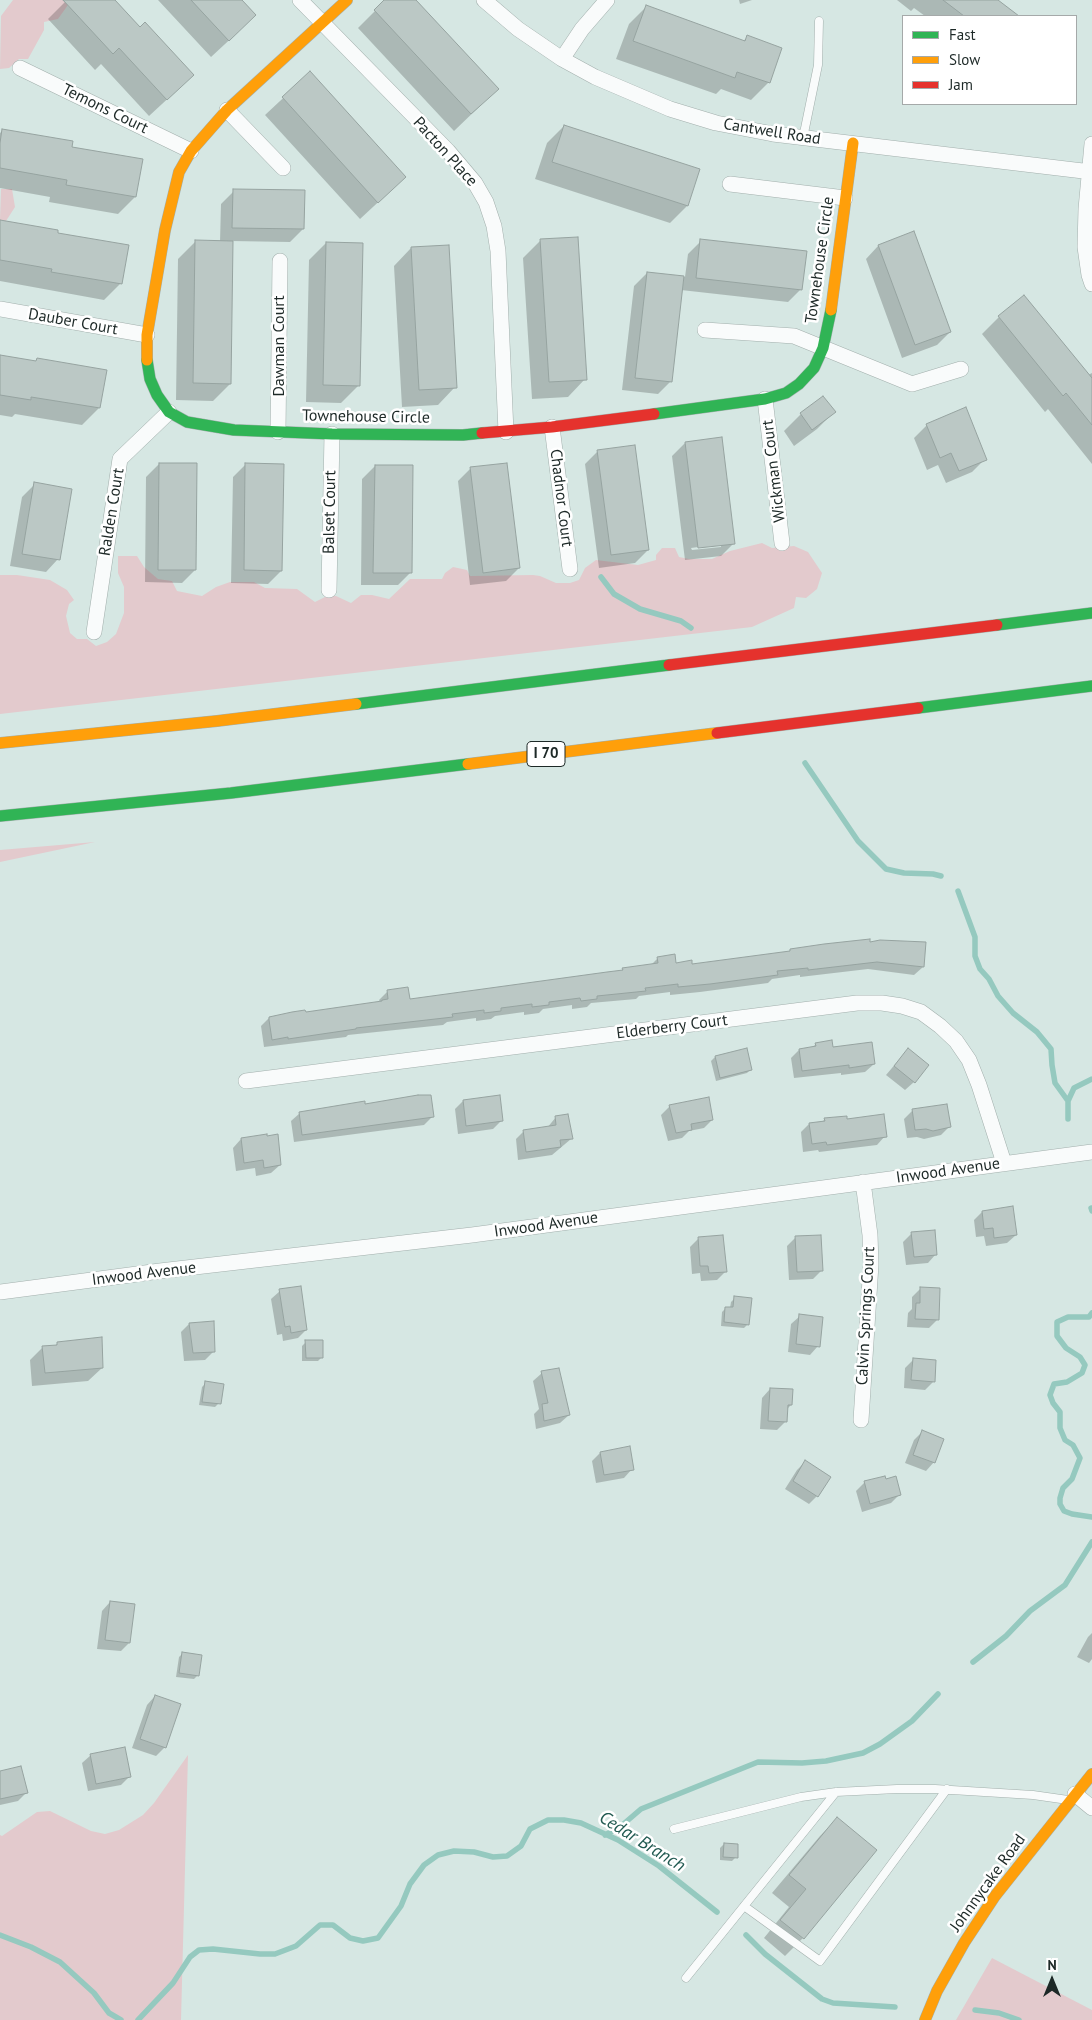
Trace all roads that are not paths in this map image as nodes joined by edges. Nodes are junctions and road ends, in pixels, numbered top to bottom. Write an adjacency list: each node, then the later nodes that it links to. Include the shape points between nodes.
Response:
1 (300, 0): 6 (street, Pacton Place)
2 (347, 0): 6 (main road)
3 (484, 0): 7 (street, Cantwell Road, via 518,29)
4 (607, 0): 7 (street)
5 (819, 21): 10 (lane, via 818,65)
6 (322, 24): 9 (main road); 29 (street, Pacton Place, via 448,151 475,183 486,202 498,251)
7 (562, 59): 10 (street, Cantwell Road, via 594,77 670,109 716,123)
8 (20, 68): 13 (street, Temons Court)
9 (227, 110): 13 (main road); 14 (street)
10 (803, 138): 11 (street, Cantwell Road)
11 (853, 143): 15 (street, Cantwell Road); 17 (main road, Townehouse Circle)
12 (1092, 144): 15 (street)
13 (191, 151): 22 (main road, via 171,199)
14 (283, 168)
15 (1090, 172): 19 (street, via 1085,247)
16 (730, 184): 17 (street)
17 (845, 198): 23 (main road, Townehouse Circle, via 834,300)
18 (280, 261): 28 (street, Dawman Court)
19 (1092, 284)
20 (0, 309): 22 (street, Dauber Court)
21 (704, 330): 23 (street, via 794,336)
22 (147, 335): 26 (main road, via 150,379)
23 (823, 348): 24 (street, via 912,384); 25 (main road, Townehouse Circle, via 814,368 799,384 786,393)
24 (961, 369)
25 (765, 399): 27 (main road, Townehouse Circle); 31 (street, Wickman Court)
26 (169, 412): 28 (main road, Townehouse Circle, via 187,422 210,427); 35 (street, Ralden Court, via 120,459)
27 (552, 427): 29 (main road, Townehouse Circle); 32 (street, Chadnor Court)
28 (278, 432): 30 (main road, Townehouse Circle)
29 (506, 432): 30 (main road, Townehouse Circle, via 464,435)
30 (332, 434): 33 (street, Balset Court)
31 (782, 543)
32 (570, 569)
33 (329, 590)
34 (1092, 613): 37 (main road, via 217,721)
35 (94, 632)
36 (1092, 686): 38 (main road, I 70, via 231,793)
37 (0, 743)
38 (0, 816)
39 (246, 1081): 41 (street, Elderberry Court, via 857,1003 882,1003 921,1012 956,1041 970,1060)
40 (1092, 1152): 41 (street, Inwood Avenue)
41 (1004, 1163): 42 (street, Inwood Avenue)
42 (863, 1182): 43 (street, Inwood Avenue, via 472,1235); 44 (street, Calvin Springs Court, via 871,1264)
43 (0, 1292)
44 (861, 1420)
45 (1092, 1774): 48 (main road, Johnnycake Road)
46 (947, 1789): 47 (lane); 48 (lane); 51 (lane, via 820,1961)
47 (836, 1792): 50 (lane, via 801,1797); 51 (lane)
48 (1072, 1797): 49 (street); 53 (main road, Johnnycake Road, via 995,1896 964,1943)
49 (1092, 1808)
50 (674, 1829)
51 (744, 1906): 52 (lane)
52 (686, 1978)
53 (925, 2020)

